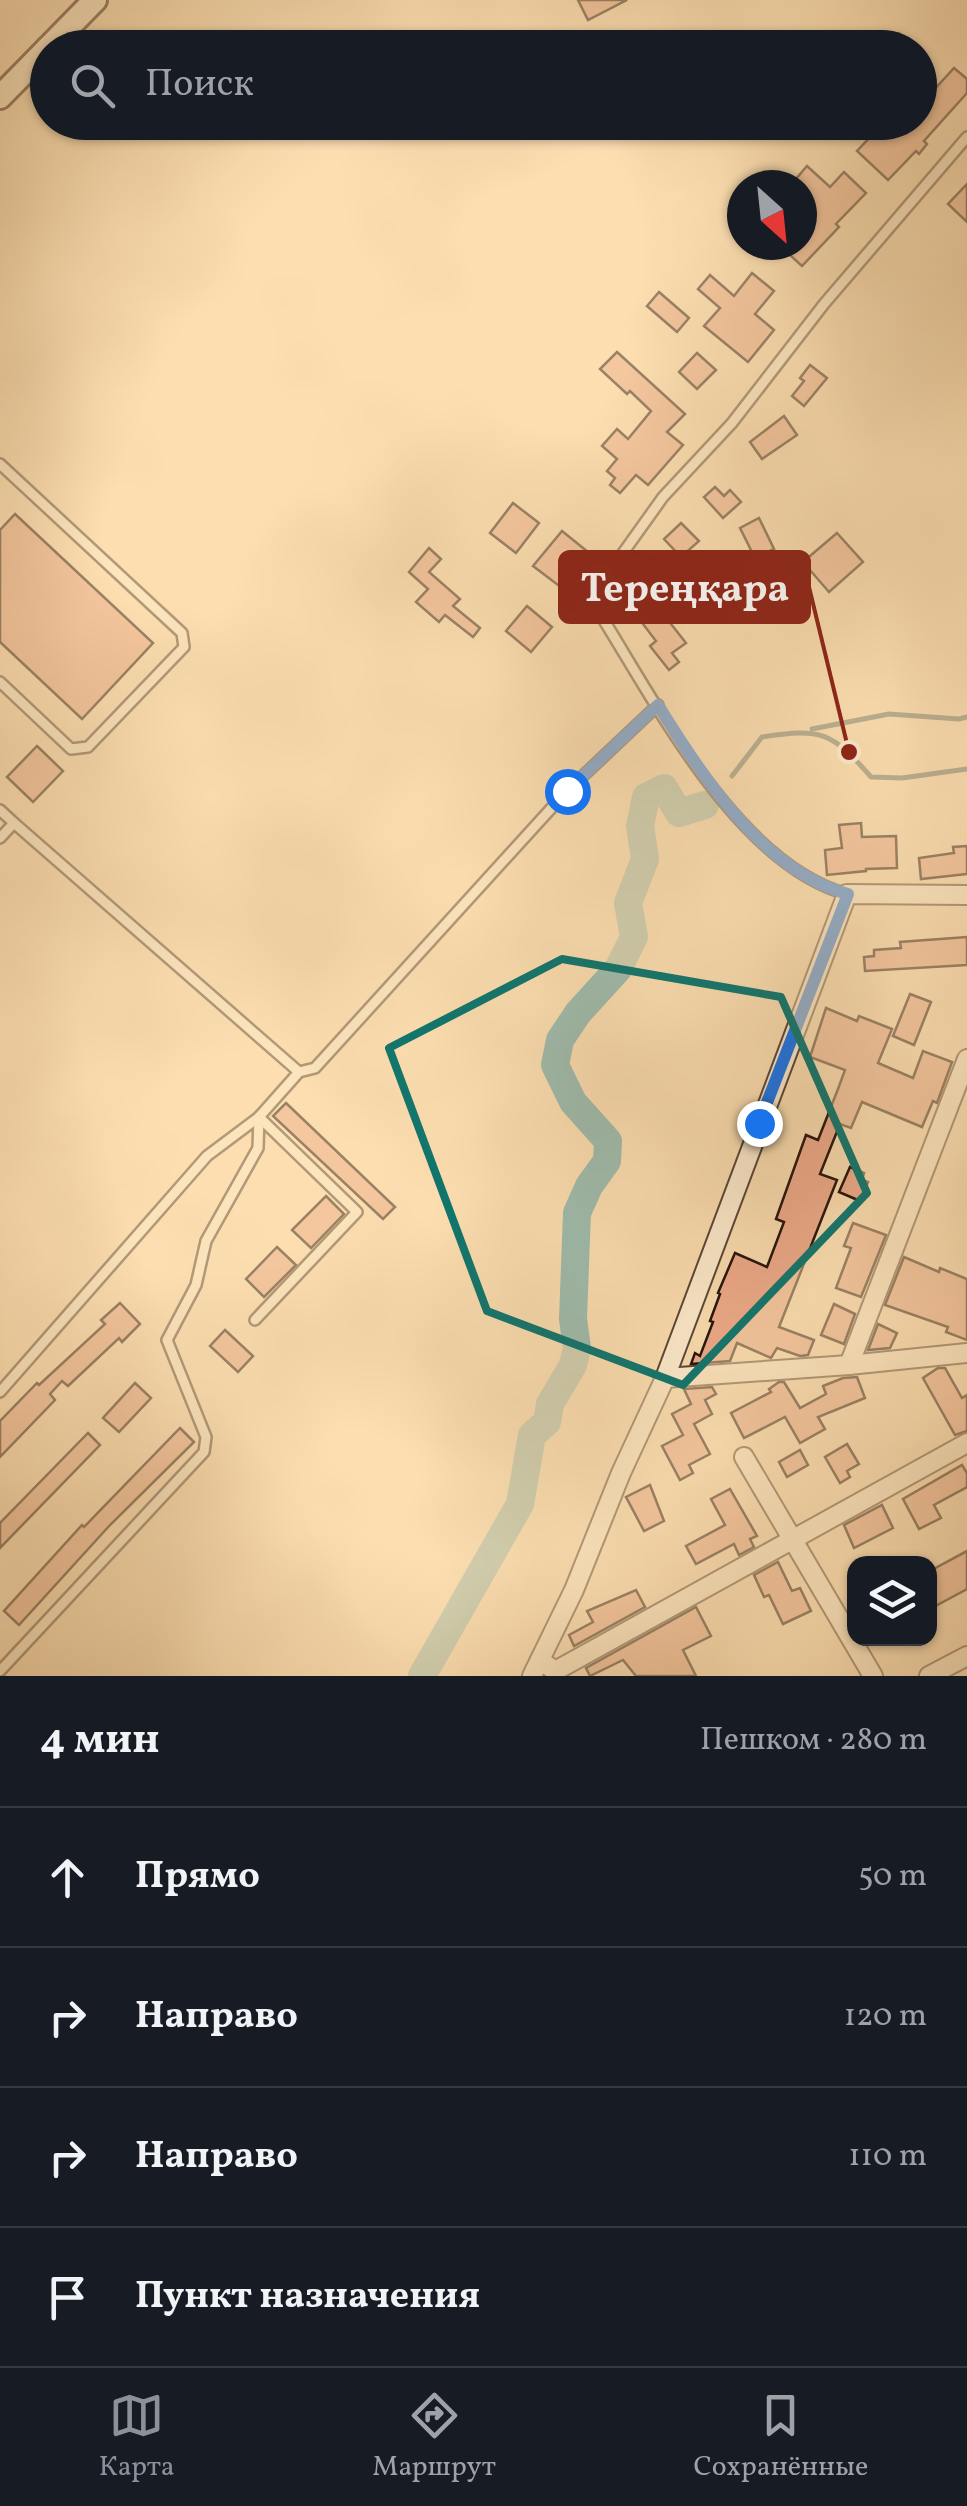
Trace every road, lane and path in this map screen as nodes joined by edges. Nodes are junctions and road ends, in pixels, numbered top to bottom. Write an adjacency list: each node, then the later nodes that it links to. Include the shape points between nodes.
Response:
1 (94, 0): 2 (street)
2 (65, 30)
3 (30, 66): 4 (street)
4 (0, 97)
5 (967, 137): 8 (lane, via 663,497 598,588 600,614)
6 (0, 464): 7 (lane, via 182,632 184,647 88,748 71,749)
7 (0, 682)
8 (658, 705): 12 (lane, via 695,766 775,854 820,887); 15 (lane, via 567,791 315,1068)
9 (0, 810): 10 (lane)
10 (14, 823): 11 (lane); 15 (lane)
11 (0, 838)
12 (848, 894): 13 (street); 20 (street)
13 (967, 895)
14 (967, 1059): 19 (street)
15 (299, 1072): 16 (lane)
16 (259, 1117): 17 (lane, via 357,1212); 21 (lane, via 207,1156); 27 (lane, via 258,1148 206,1241 196,1285 167,1340 206,1436 204,1452)
17 (256, 1320)
18 (967, 1353): 19 (street)
19 (849, 1365): 20 (street)
20 (665, 1378): 28 (street)
21 (0, 1392)
22 (967, 1444): 24 (street)
23 (744, 1457): 24 (street)
24 (793, 1542): 28 (street, via 555,1672); 30 (street)
25 (0, 1654): 27 (lane)
26 (967, 1656): 31 (street)
27 (12, 1659): 29 (lane)
28 (536, 1668)
29 (0, 1671)
30 (873, 1676)
31 (929, 1676)

